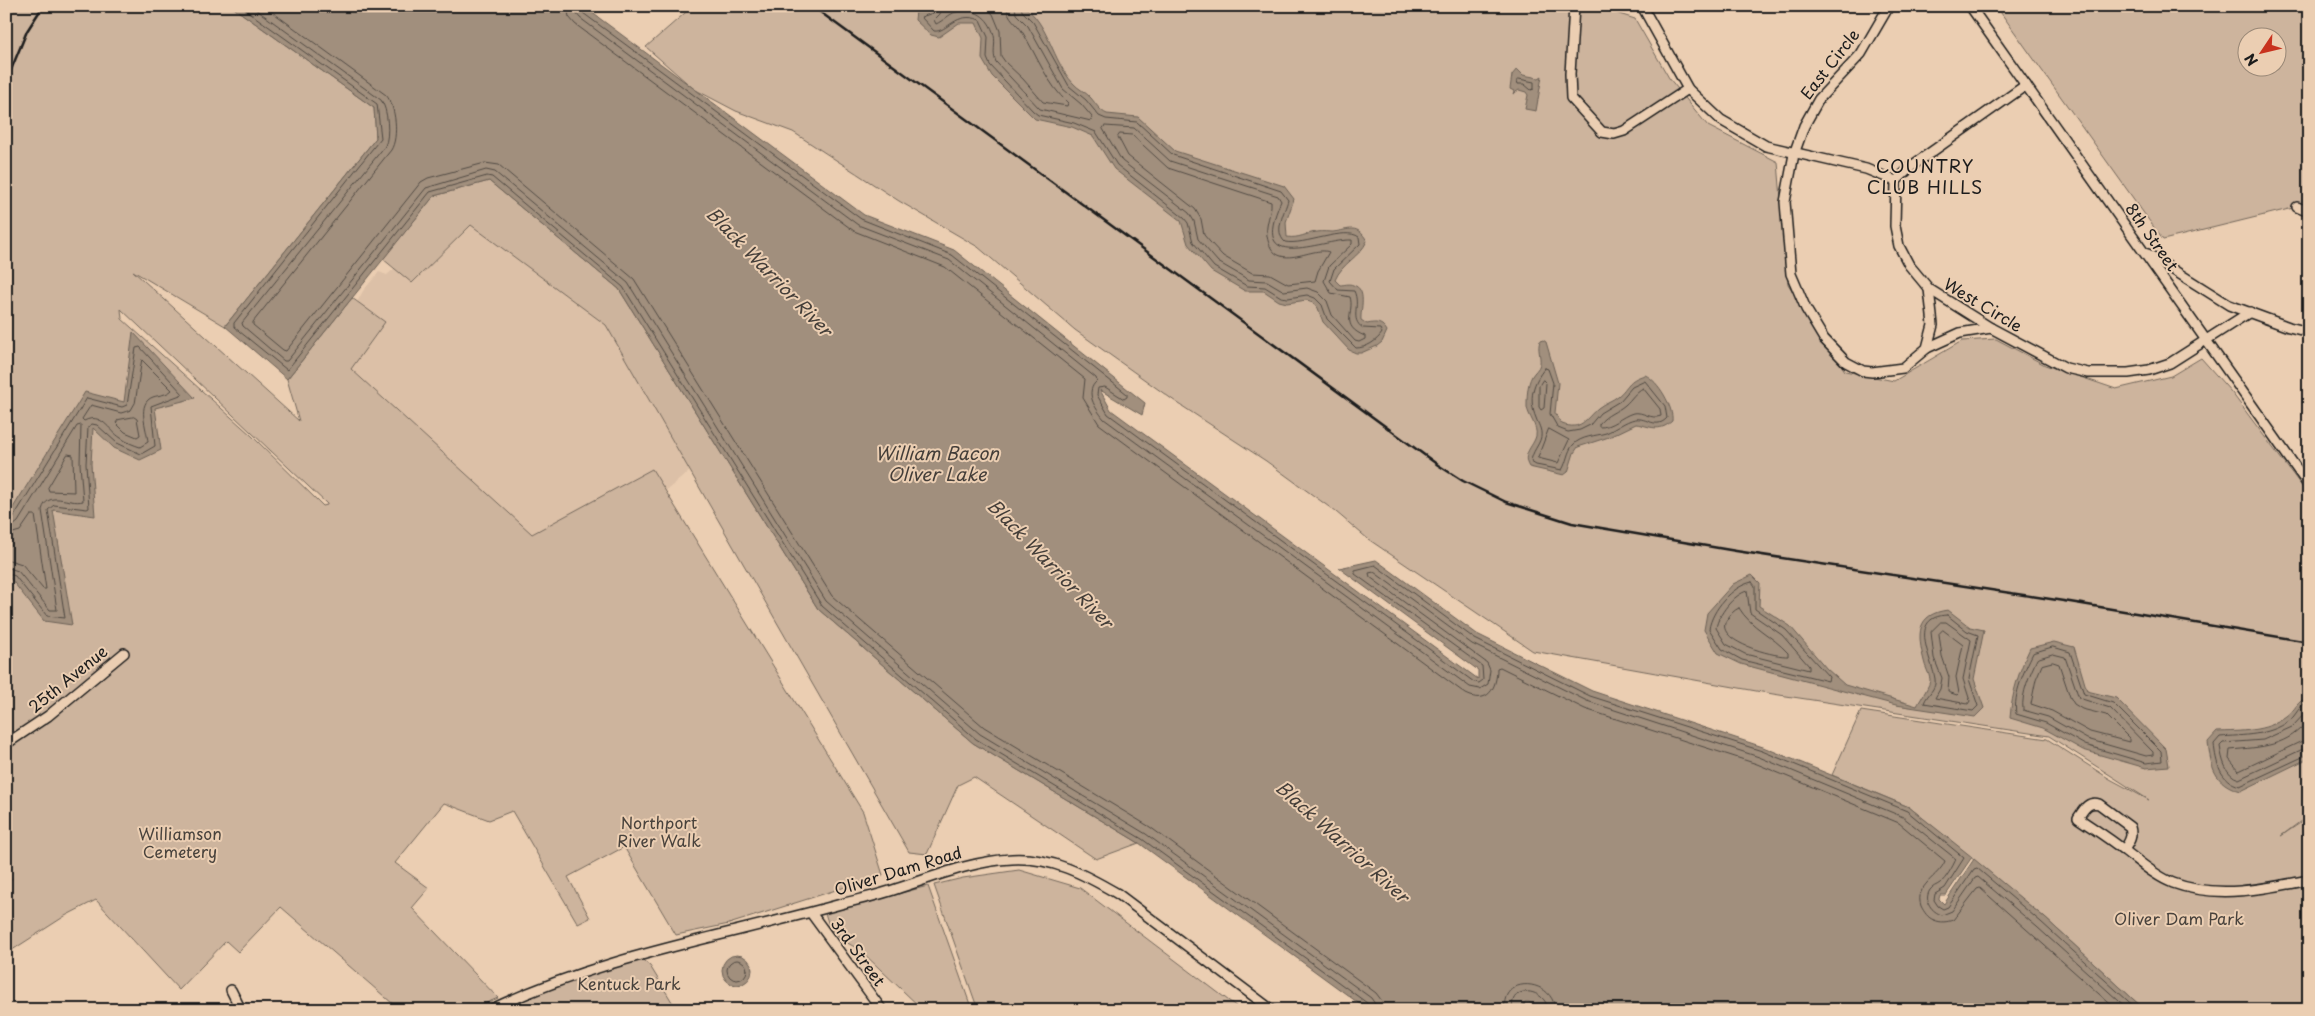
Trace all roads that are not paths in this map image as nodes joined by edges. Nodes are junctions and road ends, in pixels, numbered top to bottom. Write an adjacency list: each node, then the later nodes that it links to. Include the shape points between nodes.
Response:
1 (1574, 6): 6 (street, via 1571,98 1602,132 1614,134 1624,131)
2 (1642, 6): 6 (street)
3 (1889, 6): 7 (street, East Circle, via 1861,54 1819,99)
4 (1970, 6): 5 (street, 8th Street)
5 (2026, 84): 8 (street, via 1913,165); 11 (street, 8th Street)
6 (1688, 89): 7 (street, via 1724,121 1766,146)
7 (1794, 154): 8 (street, via 1866,169); 17 (street, East Circle, via 1785,202 1791,274 1824,339 1846,362 1872,372 1903,368)
8 (1896, 181): 12 (street, West Circle, via 1895,226 1899,246 1909,265)
9 (2296, 207): 10 (street)
10 (2309, 212)
11 (2144, 252): 13 (street, via 2229,305); 16 (street, 8th Street)
12 (1929, 289): 14 (street, West Circle); 17 (street, via 1933,325)
13 (2250, 312): 15 (street); 16 (street, West Circle)
14 (1991, 328): 16 (street, West Circle, via 2057,365 2088,372 2140,372 2159,367); 17 (street, East Circle, via 1960,333)
15 (2309, 332)
16 (2206, 341): 18 (street, 8th Street)
17 (1927, 348)
18 (2309, 486)
19 (124, 653): 20 (street, 25th Avenue, via 48,716)
20 (6, 744)
21 (2124, 850): 21 (street, via 2132,833 2130,827 2099,804 2093,802 2088,805 2078,818); 22 (street, via 2171,882 2195,889 2219,892)
22 (2309, 880)
23 (811, 912): 26 (street, Oliver Dam Road, via 591,969); 27 (street, 3rd Street); 28 (street, Oliver Dam Road, via 898,889 958,867 1011,859 1063,865 1118,894)
24 (231, 990): 25 (street)
25 (241, 1010)
26 (490, 1010)
27 (882, 1010)
28 (1272, 1010)

